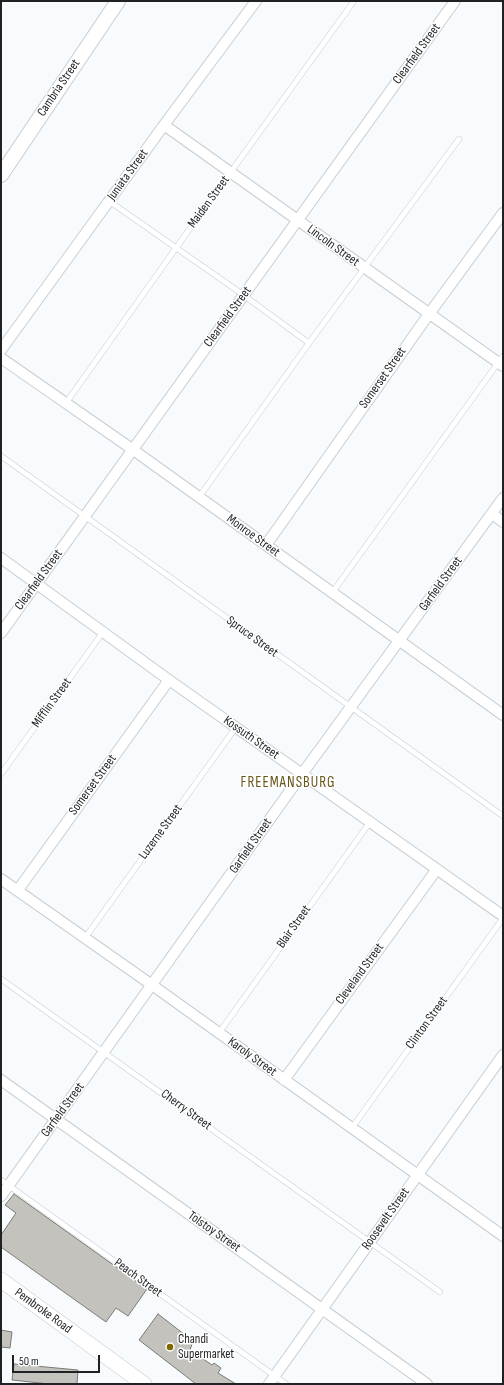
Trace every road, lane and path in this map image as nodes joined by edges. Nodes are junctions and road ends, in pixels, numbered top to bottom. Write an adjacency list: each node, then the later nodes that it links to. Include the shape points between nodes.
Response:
1 (118, 1): 8 (street, Cambria Street)
2 (256, 1): 5 (street, Juniata Street)
3 (354, 1): 7 (lane, Maiden Street)
4 (454, 1): 11 (street, Clearfield Street)
5 (164, 125): 7 (street, Lincoln Street); 9 (street, Juniata Street)
6 (459, 139): 13 (lane)
7 (230, 172): 11 (street, Lincoln Street); 12 (lane, Maiden Street)
8 (1, 175)
9 (108, 201): 12 (lane); 17 (street, Juniata Street)
10 (503, 213): 15 (street, Somerset Street)
11 (298, 220): 13 (street, Lincoln Street); 14 (street, Clearfield Street)
12 (176, 248): 14 (lane); 20 (lane, Maiden Street)
13 (364, 268): 15 (street, Lincoln Street); 16 (lane)
14 (244, 295): 16 (lane); 21 (street, Clearfield Street)
15 (429, 314): 19 (street, Lincoln Street); 28 (street, Somerset Street)
16 (309, 343): 23 (lane)
17 (1, 350)
18 (1, 358): 20 (street, Monroe Street)
19 (502, 361): 31 (lane)
20 (66, 403): 21 (street, Monroe Street)
21 (132, 450): 23 (street, Monroe Street); 26 (street, Clearfield Street)
22 (1, 456): 26 (lane, Spruce Street)
23 (199, 497): 28 (street, Monroe Street)
24 (503, 498): 25 (street, Garfield Street)
25 (492, 514): 27 (street); 34 (street, Garfield Street)
26 (84, 517): 30 (street, Clearfield Street); 36 (lane, Spruce Street)
27 (503, 522)
28 (266, 545): 31 (street, Monroe Street)
29 (1, 558): 30 (street, Kossuth Street)
30 (36, 584): 32 (street, Kossuth Street); 33 (street, Clearfield Street)
31 (332, 593): 34 (street, Monroe Street)
32 (103, 632): 35 (street, Kossuth Street); 39 (lane, Mifflin Street)
33 (1, 633)
34 (399, 641): 36 (street, Garfield Street); 37 (street, Monroe Street)
35 (169, 680): 38 (street, Kossuth Street); 45 (street, Somerset Street)
36 (350, 708): 40 (street, Garfield Street); 41 (lane, Spruce Street)
37 (503, 715)
38 (236, 727): 40 (street, Kossuth Street); 47 (lane, Luzerne Street)
39 (1, 774)
40 (302, 774): 42 (street, Kossuth Street); 49 (street, Garfield Street)
41 (503, 816)
42 (370, 822): 43 (street, Kossuth Street); 50 (lane, Blair Street)
43 (436, 869): 46 (street, Kossuth Street); 54 (street, Cleveland Street)
44 (1, 879): 45 (street, Karoly Street)
45 (18, 890): 47 (street, Karoly Street)
46 (503, 917): 56 (lane, Clinton Street)
47 (85, 938): 49 (street, Karoly Street)
48 (1, 979): 51 (lane, Cherry Street)
49 (152, 985): 50 (street, Karoly Street); 51 (street, Garfield Street)
50 (219, 1033): 54 (street, Karoly Street)
51 (104, 1052): 55 (street, Garfield Street); 61 (lane, Cherry Street)
52 (503, 1055): 57 (street, Roosevelt Street)
53 (1, 1080): 55 (street, Tolstoy Street)
54 (284, 1080): 56 (street, Karoly Street)
55 (56, 1119): 58 (street, Garfield Street); 64 (street, Tolstoy Street)
56 (351, 1128): 57 (street, Karoly Street)
57 (417, 1175): 60 (street, Karoly Street); 61 (street, Roosevelt Street)
58 (5, 1182): 59 (street, Garfield Street); 65 (lane, Peach Street)
59 (1, 1196)
60 (503, 1236)
61 (370, 1242): 63 (lane, Cherry Street); 64 (street, Roosevelt Street)
62 (1, 1280): 66 (main road, Pembroke Road)
63 (440, 1292)
64 (323, 1309): 65 (street, Roosevelt Street); 68 (street, Tolstoy Street)
65 (272, 1380): 67 (lane, Peach Street)
66 (144, 1384)
67 (286, 1384)
68 (427, 1384)

